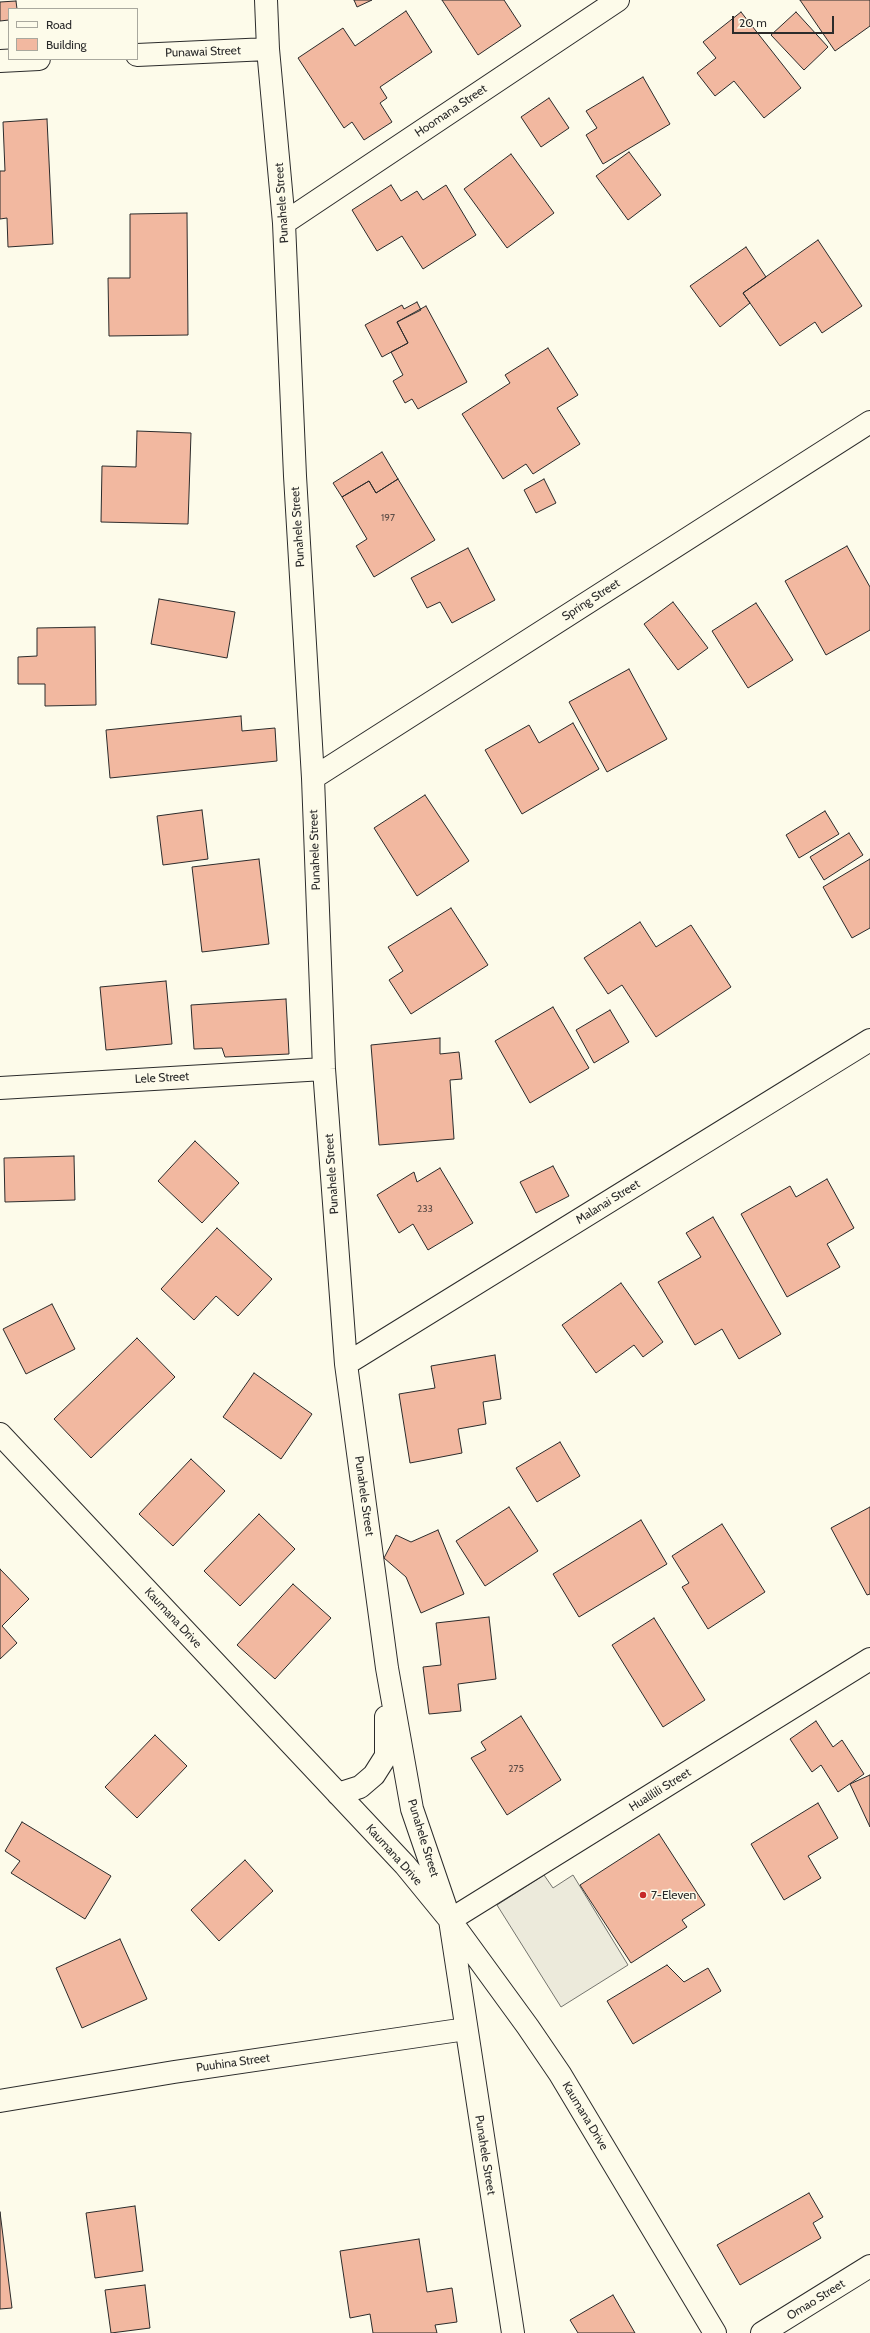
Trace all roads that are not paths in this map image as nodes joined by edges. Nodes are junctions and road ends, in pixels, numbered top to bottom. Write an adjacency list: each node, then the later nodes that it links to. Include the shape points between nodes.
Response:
1 (266, 0): 3 (street, Punahele Street)
2 (618, 0): 7 (street, Hoomana Street)
3 (268, 49): 4 (street, Punawai Street); 7 (street, Punahele Street)
4 (138, 55)
5 (20, 60): 6 (street)
6 (0, 61)
7 (284, 223): 9 (street, Punahele Street, via 294,476)
8 (870, 422): 9 (street, Spring Street)
9 (312, 778): 11 (street, Punahele Street)
10 (870, 1040): 13 (street, Malanai Street)
11 (324, 1069): 12 (street, Lele Street); 13 (street, Punahele Street)
12 (0, 1088)
13 (346, 1364): 16 (street, Punahele Street)
14 (0, 1434): 17 (street, Kaumana Drive)
15 (870, 1659): 18 (street, Hualilili Street)
16 (388, 1668): 17 (street, via 386,1756 374,1775 360,1787); 18 (street, Punahele Street, via 412,1809)
17 (338, 1794): 18 (street, Kaumana Drive)
18 (450, 1920): 19 (street, Punahele Street); 23 (street, Kaumana Drive, via 560,2074)
19 (466, 2029): 20 (street, Puuhina Street, via 174,2072); 22 (street, Punahele Street)
20 (0, 2101)
21 (870, 2266): 24 (street, Omao Street)
22 (513, 2333)
23 (715, 2333)
24 (762, 2333)

